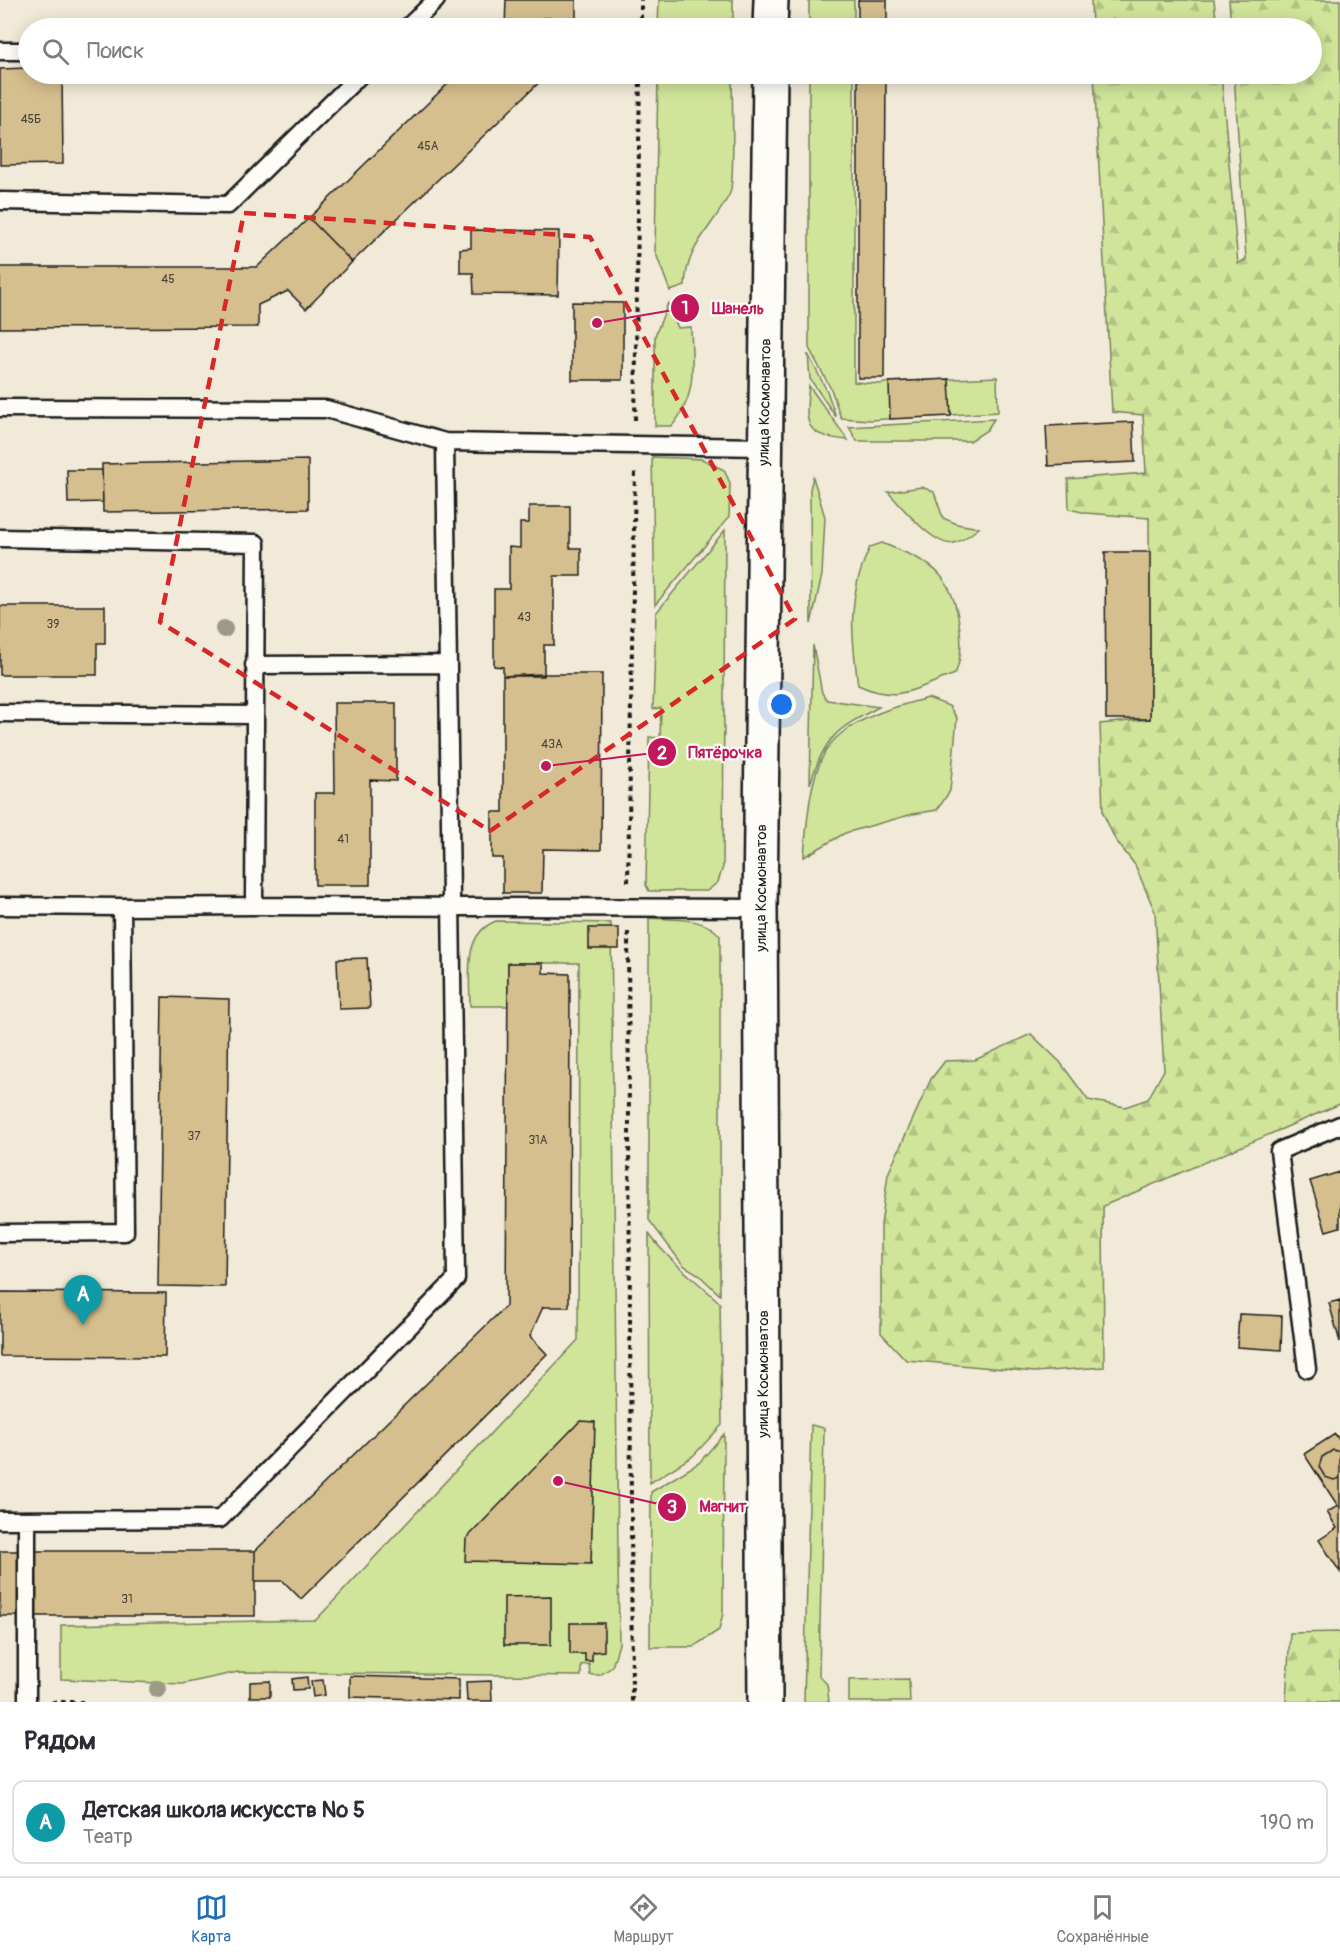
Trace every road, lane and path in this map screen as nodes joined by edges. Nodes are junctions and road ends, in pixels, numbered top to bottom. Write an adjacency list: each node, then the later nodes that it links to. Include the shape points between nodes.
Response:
1 (436, 0): 4 (lane)
2 (641, 0): 5 (path)
3 (771, 0): 6 (main road)
4 (417, 18)
5 (641, 18)
6 (770, 18)
7 (0, 51): 8 (lane)
8 (18, 51)
9 (351, 84): 11 (lane, via 228,205)
10 (770, 84): 14 (main road, улица Космонавтов)
11 (0, 201)
12 (0, 408): 13 (lane, via 326,409)
13 (445, 442): 14 (lane); 16 (lane)
14 (764, 447): 24 (main road, улица Космонавтов)
15 (0, 538): 17 (lane, via 256,543)
16 (447, 664): 17 (lane); 23 (lane)
17 (254, 665): 19 (lane)
18 (0, 713): 19 (lane)
19 (254, 715): 21 (lane)
20 (0, 906): 22 (lane)
21 (254, 906): 22 (lane); 23 (lane)
22 (122, 907): 26 (lane, via 125,1232)
23 (450, 907): 24 (lane); 29 (lane, via 456,1279 220,1519)
24 (760, 908): 31 (main road, улица Космонавтов)
25 (1340, 1125): 27 (lane, via 1279,1151)
26 (0, 1233)
27 (1307, 1369)
28 (0, 1520): 29 (lane)
29 (27, 1520): 30 (lane)
30 (27, 1702)
31 (765, 1702)

